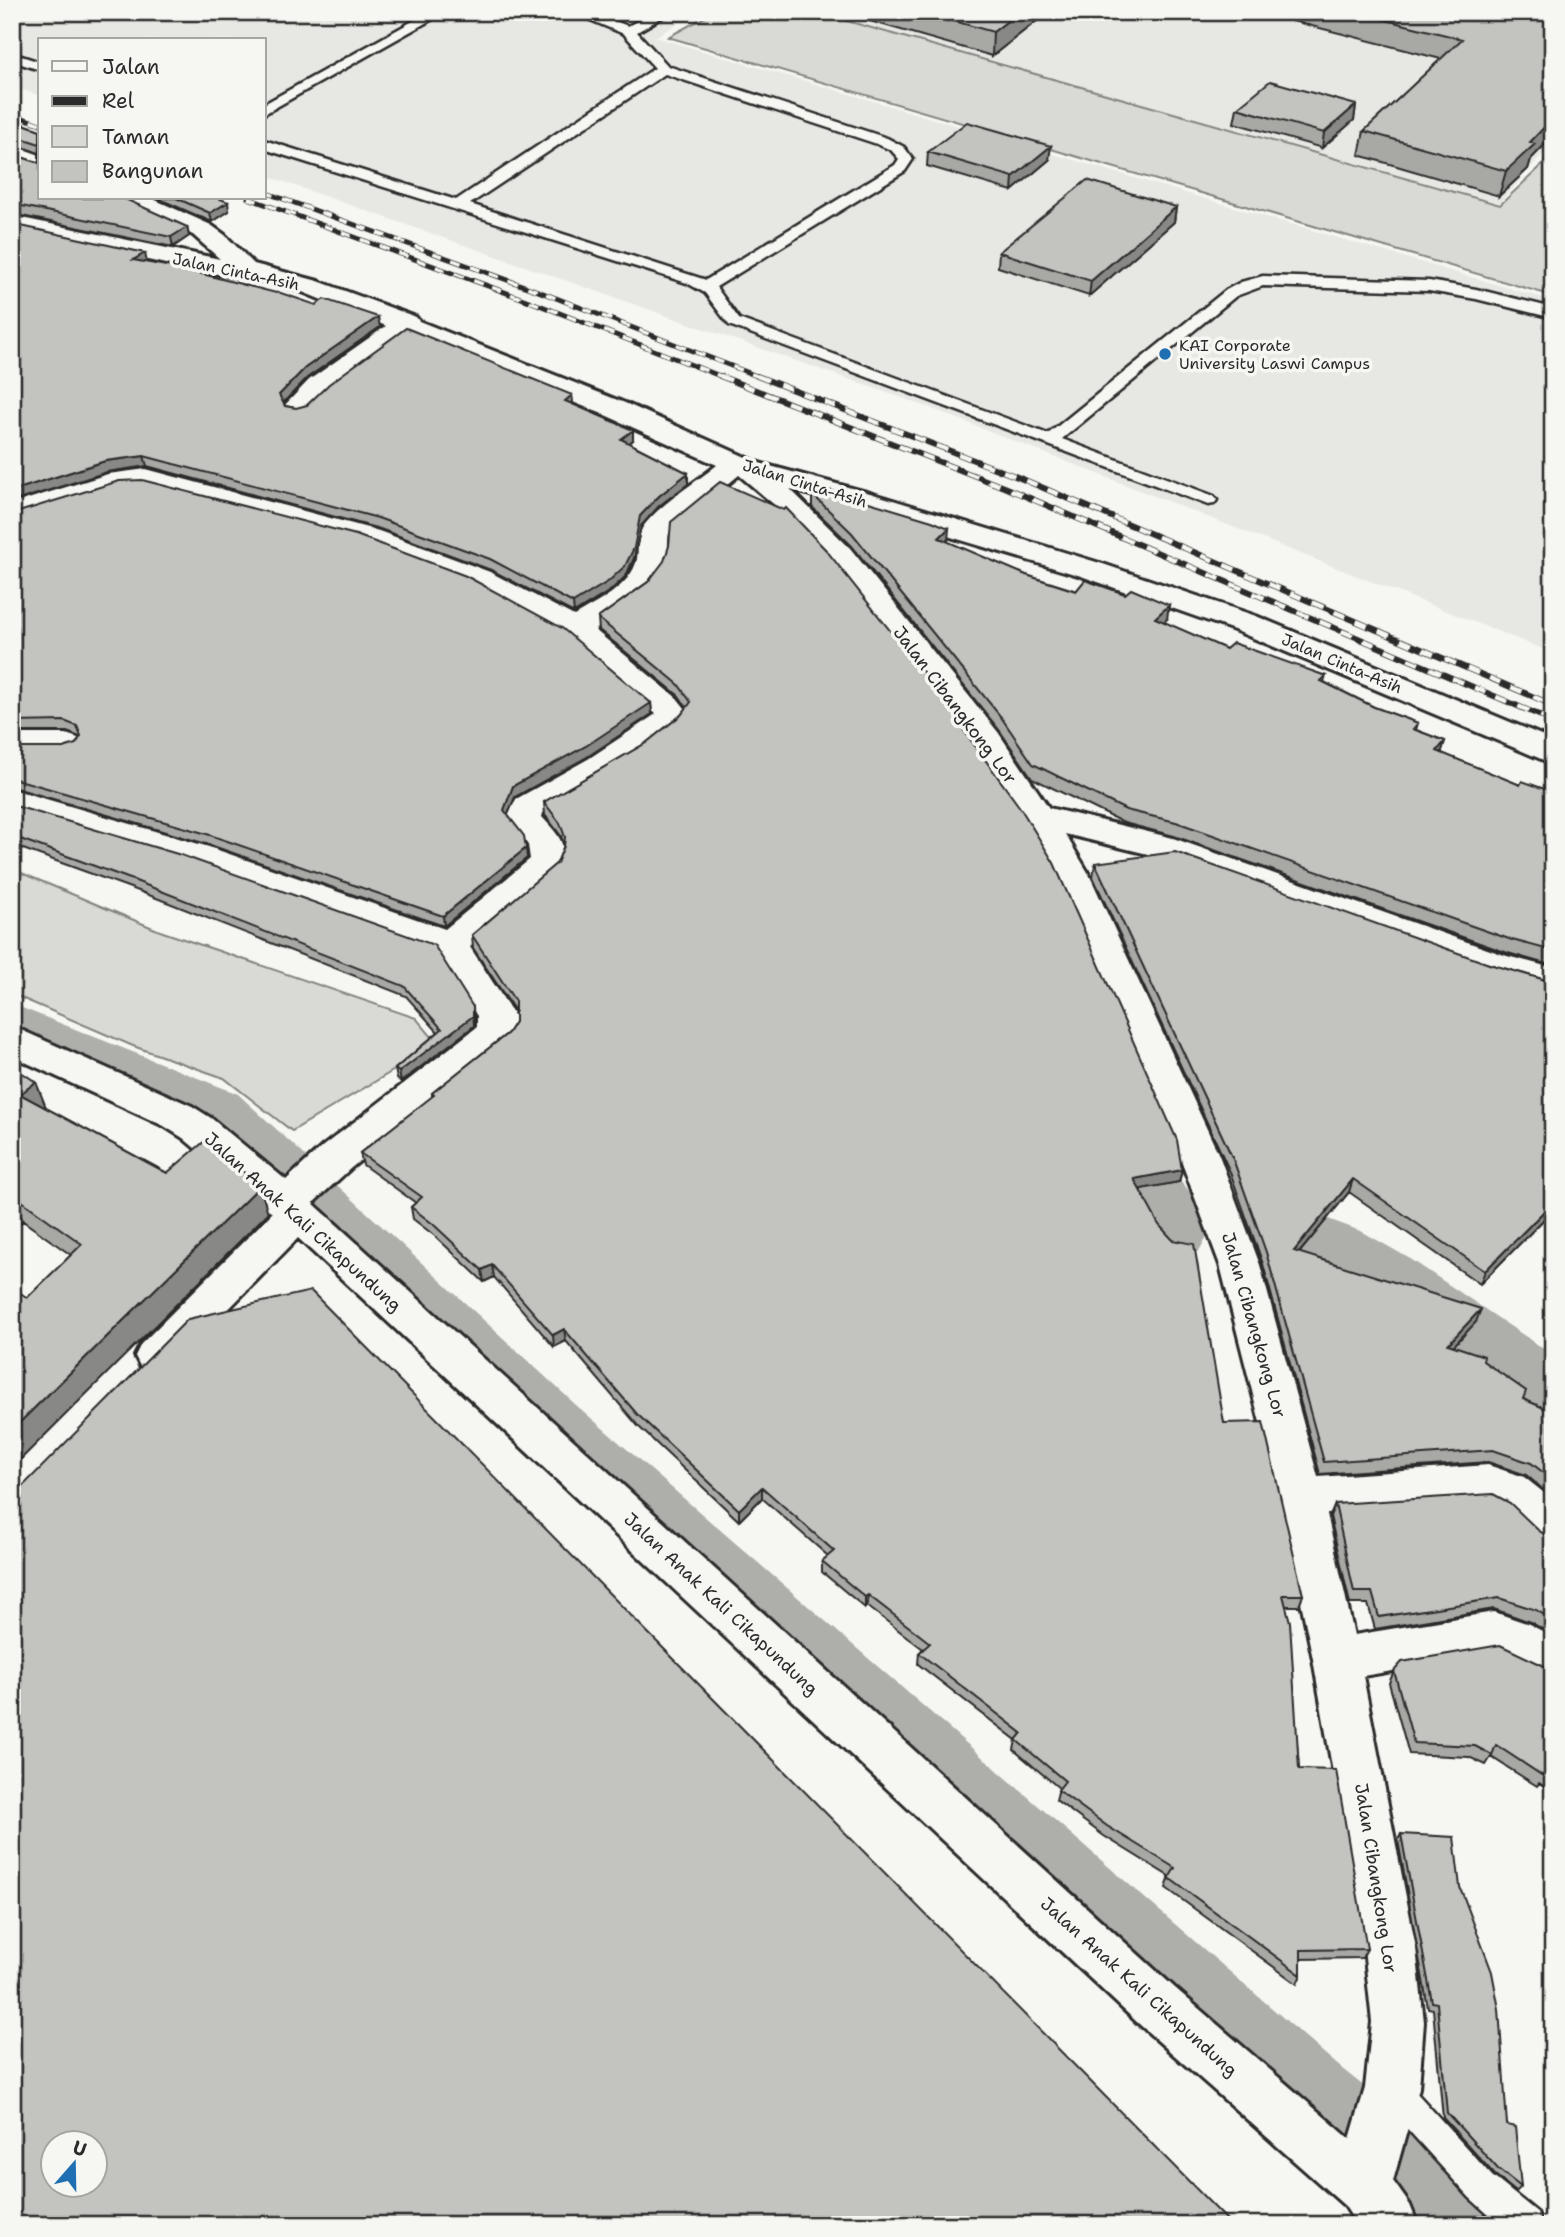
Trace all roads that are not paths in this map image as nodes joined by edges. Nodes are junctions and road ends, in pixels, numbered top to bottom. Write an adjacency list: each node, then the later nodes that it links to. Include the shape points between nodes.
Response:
1 (439, 12): 8 (lane)
2 (577, 12): 4 (lane)
3 (665, 12): 4 (lane)
4 (629, 31): 7 (lane)
5 (12, 57): 6 (lane)
6 (38, 65)
7 (663, 69): 13 (lane); 16 (lane, via 889,143 906,159 900,167)
8 (266, 109)
9 (266, 145): 13 (lane)
10 (12, 152): 11 (street)
11 (38, 162)
12 (135, 200): 15 (street, via 202,230)
13 (457, 206): 16 (lane)
14 (12, 223): 15 (street, Jalan Cinta-Asih)
15 (246, 271): 18 (street, Jalan Cinta-Asih, via 309,286)
16 (706, 287): 20 (lane, via 723,314 734,322)
17 (1553, 313): 20 (lane, via 1429,286 1250,283 1231,293)
18 (407, 323): 19 (street); 21 (street, Jalan Cinta-Asih)
19 (297, 407)
20 (1050, 441): 22 (lane)
21 (743, 466): 24 (street, via 661,523 653,533 653,552 636,588); 27 (street, Jalan Cinta-Asih, via 1092,570 1234,620); 29 (street, Jalan Cibangkong Lor, via 787,501 839,554 986,739)
22 (1208, 500)
23 (12, 513): 24 (street, via 118,480 162,481 347,530 436,560)
24 (575, 629): 30 (street, via 666,705 673,717 600,767 528,807 524,819 547,845 548,860)
25 (12, 745): 26 (street)
26 (66, 745)
27 (1553, 753)
28 (12, 800): 30 (street, via 197,855)
29 (1037, 816): 31 (street, via 1161,846 1498,966); 35 (street, Jalan Cibangkong Lor, via 1072,874 1199,1155 1240,1265)
30 (450, 944): 33 (street, via 496,1015 495,1033 337,1157)
31 (1553, 981)
32 (12, 1040): 33 (street, Jalan Anak Kali Cikapundung, via 178,1116)
33 (294, 1202): 34 (street); 39 (street, Jalan Anak Kali Cikapundung, via 1157,2006)
34 (130, 1382)
35 (1301, 1497): 36 (street, via 1488,1484 1522,1498); 37 (street, Jalan Cibangkong Lor)
36 (1553, 1532)
37 (1336, 1659): 38 (street, via 1494,1633); 39 (street, Jalan Cibangkong Lor, via 1390,1948 1398,2021)
38 (1553, 1661)
39 (1380, 2154): 40 (lane, via 1481,2187)
40 (1526, 2225)

